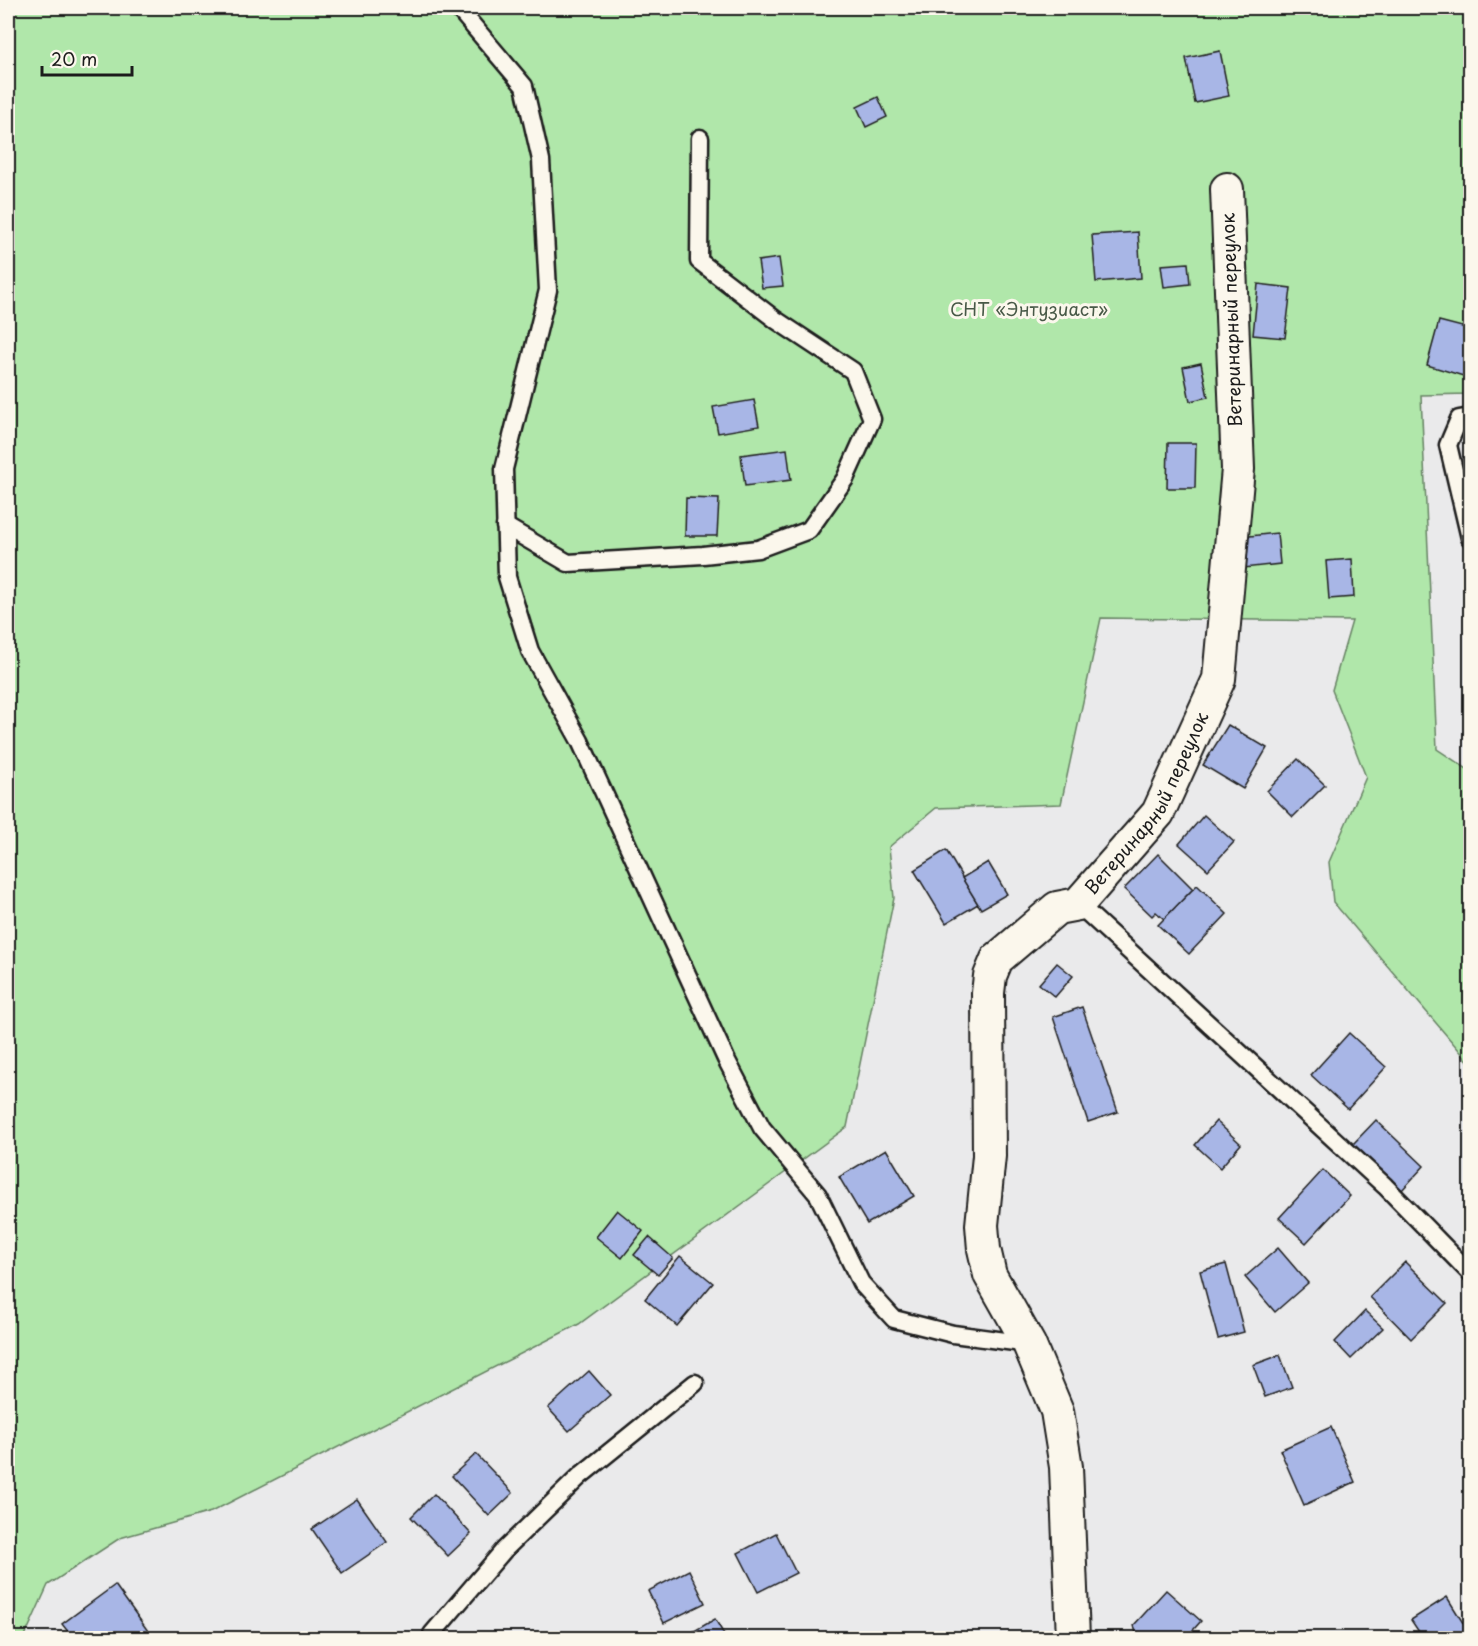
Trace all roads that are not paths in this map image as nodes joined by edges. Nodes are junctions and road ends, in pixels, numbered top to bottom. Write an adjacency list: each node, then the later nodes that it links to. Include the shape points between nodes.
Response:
1 (458, 8): 5 (lane, via 524,86 541,160 548,290 504,469)
2 (700, 138): 5 (lane, via 699,261 776,320 853,371 872,418 845,479 809,530 758,549 568,563)
3 (1227, 189): 7 (street, Ветеринарный переулок, via 1238,469 1219,680 1158,813)
4 (1470, 417): 6 (lane, via 1460,419 1448,445)
5 (505, 526): 9 (lane, via 507,578 530,651 580,741 726,1059 762,1128 818,1195 861,1283 894,1319 953,1334)
6 (1470, 538)
7 (1078, 904): 8 (lane, via 1385,1186); 9 (street, Ветеринарный переулок, via 1056,908 997,959 989,984 984,1249 990,1275)
8 (1469, 1272)
9 (1029, 1344): 12 (street, Ветеринарный переулок, via 1059,1422 1069,1523)
10 (695, 1383): 11 (lane, via 580,1476 504,1550)
11 (431, 1637)
12 (1073, 1638)

